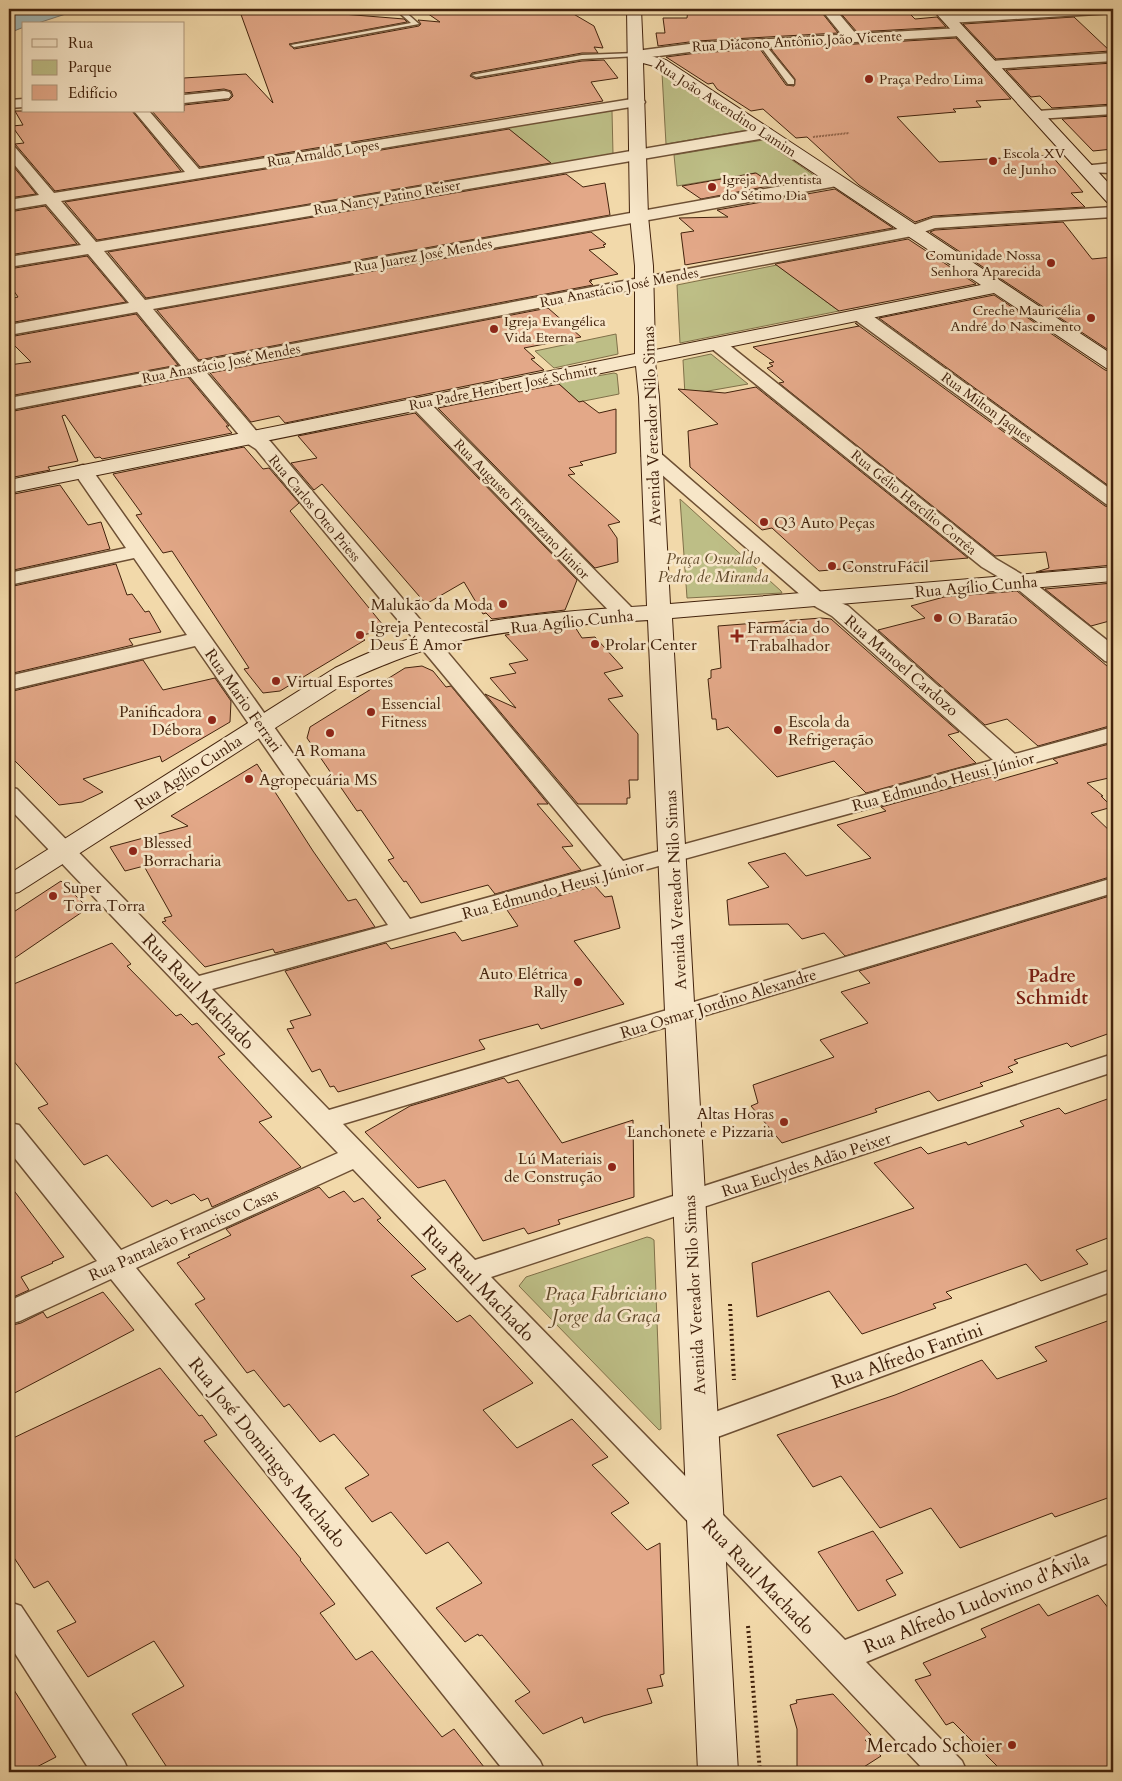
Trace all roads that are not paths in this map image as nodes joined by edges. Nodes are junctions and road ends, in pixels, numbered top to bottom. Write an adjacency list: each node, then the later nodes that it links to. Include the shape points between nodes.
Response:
1 (398, 9): 9 (lane, via 416,24)
2 (634, 9): 10 (main road, Avenida Vereador Nilo Simas)
3 (828, 9): 7 (street)
4 (1113, 9): 5 (street)
5 (944, 14): 6 (main road)
6 (960, 32): 7 (street, Rua Diácono Antônio João Vicente); 12 (main road)
7 (852, 38): 8 (street, Rua Diácono Antônio João Vicente)
8 (761, 43): 10 (street, Rua Diácono Antônio João Vicente, via 697,47); 14 (lane)
9 (294, 44)
10 (636, 56): 13 (lane, via 582,57); 17 (main road, Avenida Vereador Nilo Simas); 21 (main road, Rua João Ascendino Lamim, via 660,63)
11 (1113, 57): 12 (street)
12 (991, 65): 20 (main road)
13 (476, 74)
14 (791, 82)
15 (224, 95): 16 (street)
16 (185, 99)
17 (638, 102): 23 (main road, Avenida Vereador Nilo Simas); 26 (street, Rua Arnaldo Lopes)
18 (1113, 110): 20 (street)
19 (142, 112): 26 (street)
20 (1037, 115): 25 (main road)
21 (766, 133): 23 (street, Rua Nancy Patino Reiser); 27 (main road, Rua João Ascendino Lamim)
22 (9, 149): 28 (street, Rua Carlos Otto Priess)
23 (638, 155): 32 (main road, Avenida Vereador Nilo Simas); 34 (street, Rua Nancy Patino Reiser)
24 (1113, 168): 25 (street)
25 (1087, 170): 29 (main road)
26 (195, 174): 28 (street, Rua Arnaldo Lopes)
27 (838, 181): 32 (street, Rua Juarez José Mendes); 33 (main road, Rua João Ascendino Lamim)
28 (50, 198): 30 (street, Rua Arnaldo Lopes); 34 (street, Rua Carlos Otto Priess)
29 (1113, 198)
30 (9, 205)
31 (1113, 212): 33 (street, Rua Anastácio José Mendes, via 933,223)
32 (639, 216): 36 (main road, Avenida Vereador Nilo Simas); 38 (street, Rua Juarez José Mendes)
33 (912, 231): 36 (street, Rua Anastácio José Mendes); 37 (main road, Rua João Ascendino Lamim)
34 (92, 248): 35 (street, Rua Nancy Patino Reiser); 38 (street, Rua Carlos Otto Priess)
35 (9, 262)
36 (644, 282): 42 (main road, Avenida Vereador Nilo Simas); 44 (street, Rua Anastácio José Mendes)
37 (997, 287): 39 (main road, Rua Padre Heribert José Schmitt); 43 (main road, Rua João Ascendino Lamim)
38 (141, 306): 40 (street, Rua Juarez José Mendes); 44 (street, Rua Carlos Otto Priess)
39 (860, 314): 41 (main road, Rua Padre Heribert José Schmitt); 51 (street, Rua Milton Jaques)
40 (9, 330)
41 (717, 344): 42 (main road, Rua Padre Heribert José Schmitt); 55 (street, Rua Gélio Hercílio Corrêa, via 989,563)
42 (645, 358): 46 (main road, Rua Padre Heribert José Schmitt); 48 (main road, Avenida Vereador Nilo Simas)
43 (1113, 364)
44 (194, 368): 45 (street, Rua Anastácio José Mendes); 47 (street, Rua Carlos Otto Priess)
45 (9, 404)
46 (420, 404): 47 (main road, Rua Padre Heribert José Schmitt); 58 (street, Rua Augusto Fiorenzano Júnior)
47 (252, 438): 49 (main road, Rua Padre Heribert José Schmitt); 60 (street, Rua Carlos Otto Priess, via 263,445)
48 (652, 456): 56 (street, Rua Manoel Cardozo); 57 (main road, Avenida Vereador Nilo Simas)
49 (83, 472): 50 (main road, Rua Padre Heribert José Schmitt); 52 (street, Rua Mario Ferrari)
50 (9, 487)
51 (1113, 500)
52 (139, 551): 54 (street); 59 (street, Rua Mario Ferrari)
53 (1113, 574): 55 (main road, Rua Agílio Cunha)
54 (9, 579)
55 (1021, 582): 56 (main road, Rua Agílio Cunha); 61 (street, Rua Gélio Hercílio Corrêa)
56 (818, 600): 57 (main road, Rua Agílio Cunha); 65 (street, Rua Manoel Cardozo, via 840,612)
57 (659, 612): 58 (main road, Rua Agílio Cunha); 68 (main road, Avenida Vereador Nilo Simas)
58 (625, 614): 60 (main road, Rua Agílio Cunha, via 526,624 461,634)
59 (201, 638): 62 (street); 63 (street, Rua Mario Ferrari)
60 (428, 643): 63 (main road, Rua Agílio Cunha, via 347,671); 69 (street, Rua Carlos Otto Priess)
61 (1113, 656)
62 (9, 683)
63 (261, 725): 67 (main road, Rua Agílio Cunha); 72 (street, Rua Mario Ferrari)
64 (1113, 734): 65 (street, Rua Edmundo Heusi Júnior)
65 (1010, 762): 68 (street, Rua Edmundo Heusi Júnior)
66 (9, 794): 67 (street, Rua Raul Machado)
67 (64, 851): 70 (main road, Rua Agílio Cunha); 73 (street, Rua Raul Machado)
68 (674, 855): 69 (street, Rua Edmundo Heusi Júnior); 74 (main road, Avenida Vereador Nilo Simas)
69 (619, 871): 72 (street, Rua Edmundo Heusi Júnior)
70 (9, 886)
71 (1113, 886): 74 (street, Rua Osmar Jordino Alexandre)
72 (404, 930): 73 (street, Rua Edmundo Heusi Júnior)
73 (194, 986): 76 (street, Rua Raul Machado)
74 (681, 1014): 76 (street, Rua Osmar Jordino Alexandre); 79 (main road, Avenida Vereador Nilo Simas)
75 (1113, 1063): 79 (street, Rua Euclydes Adão Peixer)
76 (323, 1121): 78 (street, Rua Raul Machado)
77 (9, 1132): 80 (street, Rua José Domingos Machado)
78 (357, 1156): 80 (street, Rua Pantaleão Francisco Casas); 81 (street, Rua Raul Machado)
79 (690, 1202): 81 (street, Rua Euclydes Adão Peixer); 84 (main road, Avenida Vereador Nilo Simas)
80 (116, 1264): 83 (street, Rua Pantaleão Francisco Casas); 90 (street, Rua José Domingos Machado)
81 (470, 1273): 85 (street, Rua Raul Machado)
82 (1113, 1280): 84 (street, Rua Alfredo Fantini)
83 (9, 1312)
84 (701, 1430): 85 (main road, Avenida Vereador Nilo Simas)
85 (705, 1519): 88 (street, Rua Raul Machado); 91 (main road, Avenida Vereador Nilo Simas)
86 (1113, 1547): 88 (street, Rua Alfredo Ludovino d'Ávila)
87 (9, 1616): 89 (street)
88 (838, 1658): 92 (street, Rua Raul Machado)
89 (112, 1772)
90 (527, 1772)
91 (718, 1772)
92 (949, 1772)

